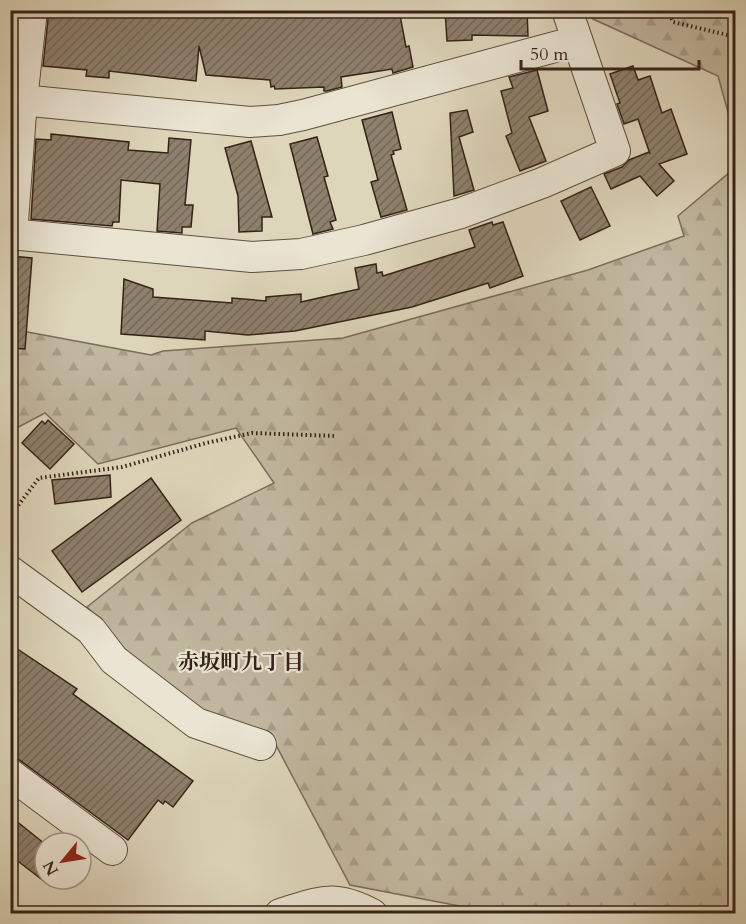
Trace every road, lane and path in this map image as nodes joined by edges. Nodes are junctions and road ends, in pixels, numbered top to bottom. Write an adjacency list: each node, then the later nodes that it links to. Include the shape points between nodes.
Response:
1 (32, 10): 6 (street)
2 (567, 10): 5 (street)
3 (668, 10): 4 (path, via 673,22)
4 (735, 37)
5 (577, 41): 6 (street, via 279,120 250,122); 7 (street, via 615,151 461,213 301,254 252,257)
6 (16, 100): 7 (street)
7 (11, 235)
8 (336, 435): 9 (path, via 252,433 122,467 39,478)
9 (10, 516)
10 (10, 571): 11 (street, via 91,630 114,660 196,723)
11 (261, 746)
12 (10, 774): 13 (street)
13 (112, 850)
14 (280, 914): 15 (street, via 336,900 355,904)
15 (372, 914)

